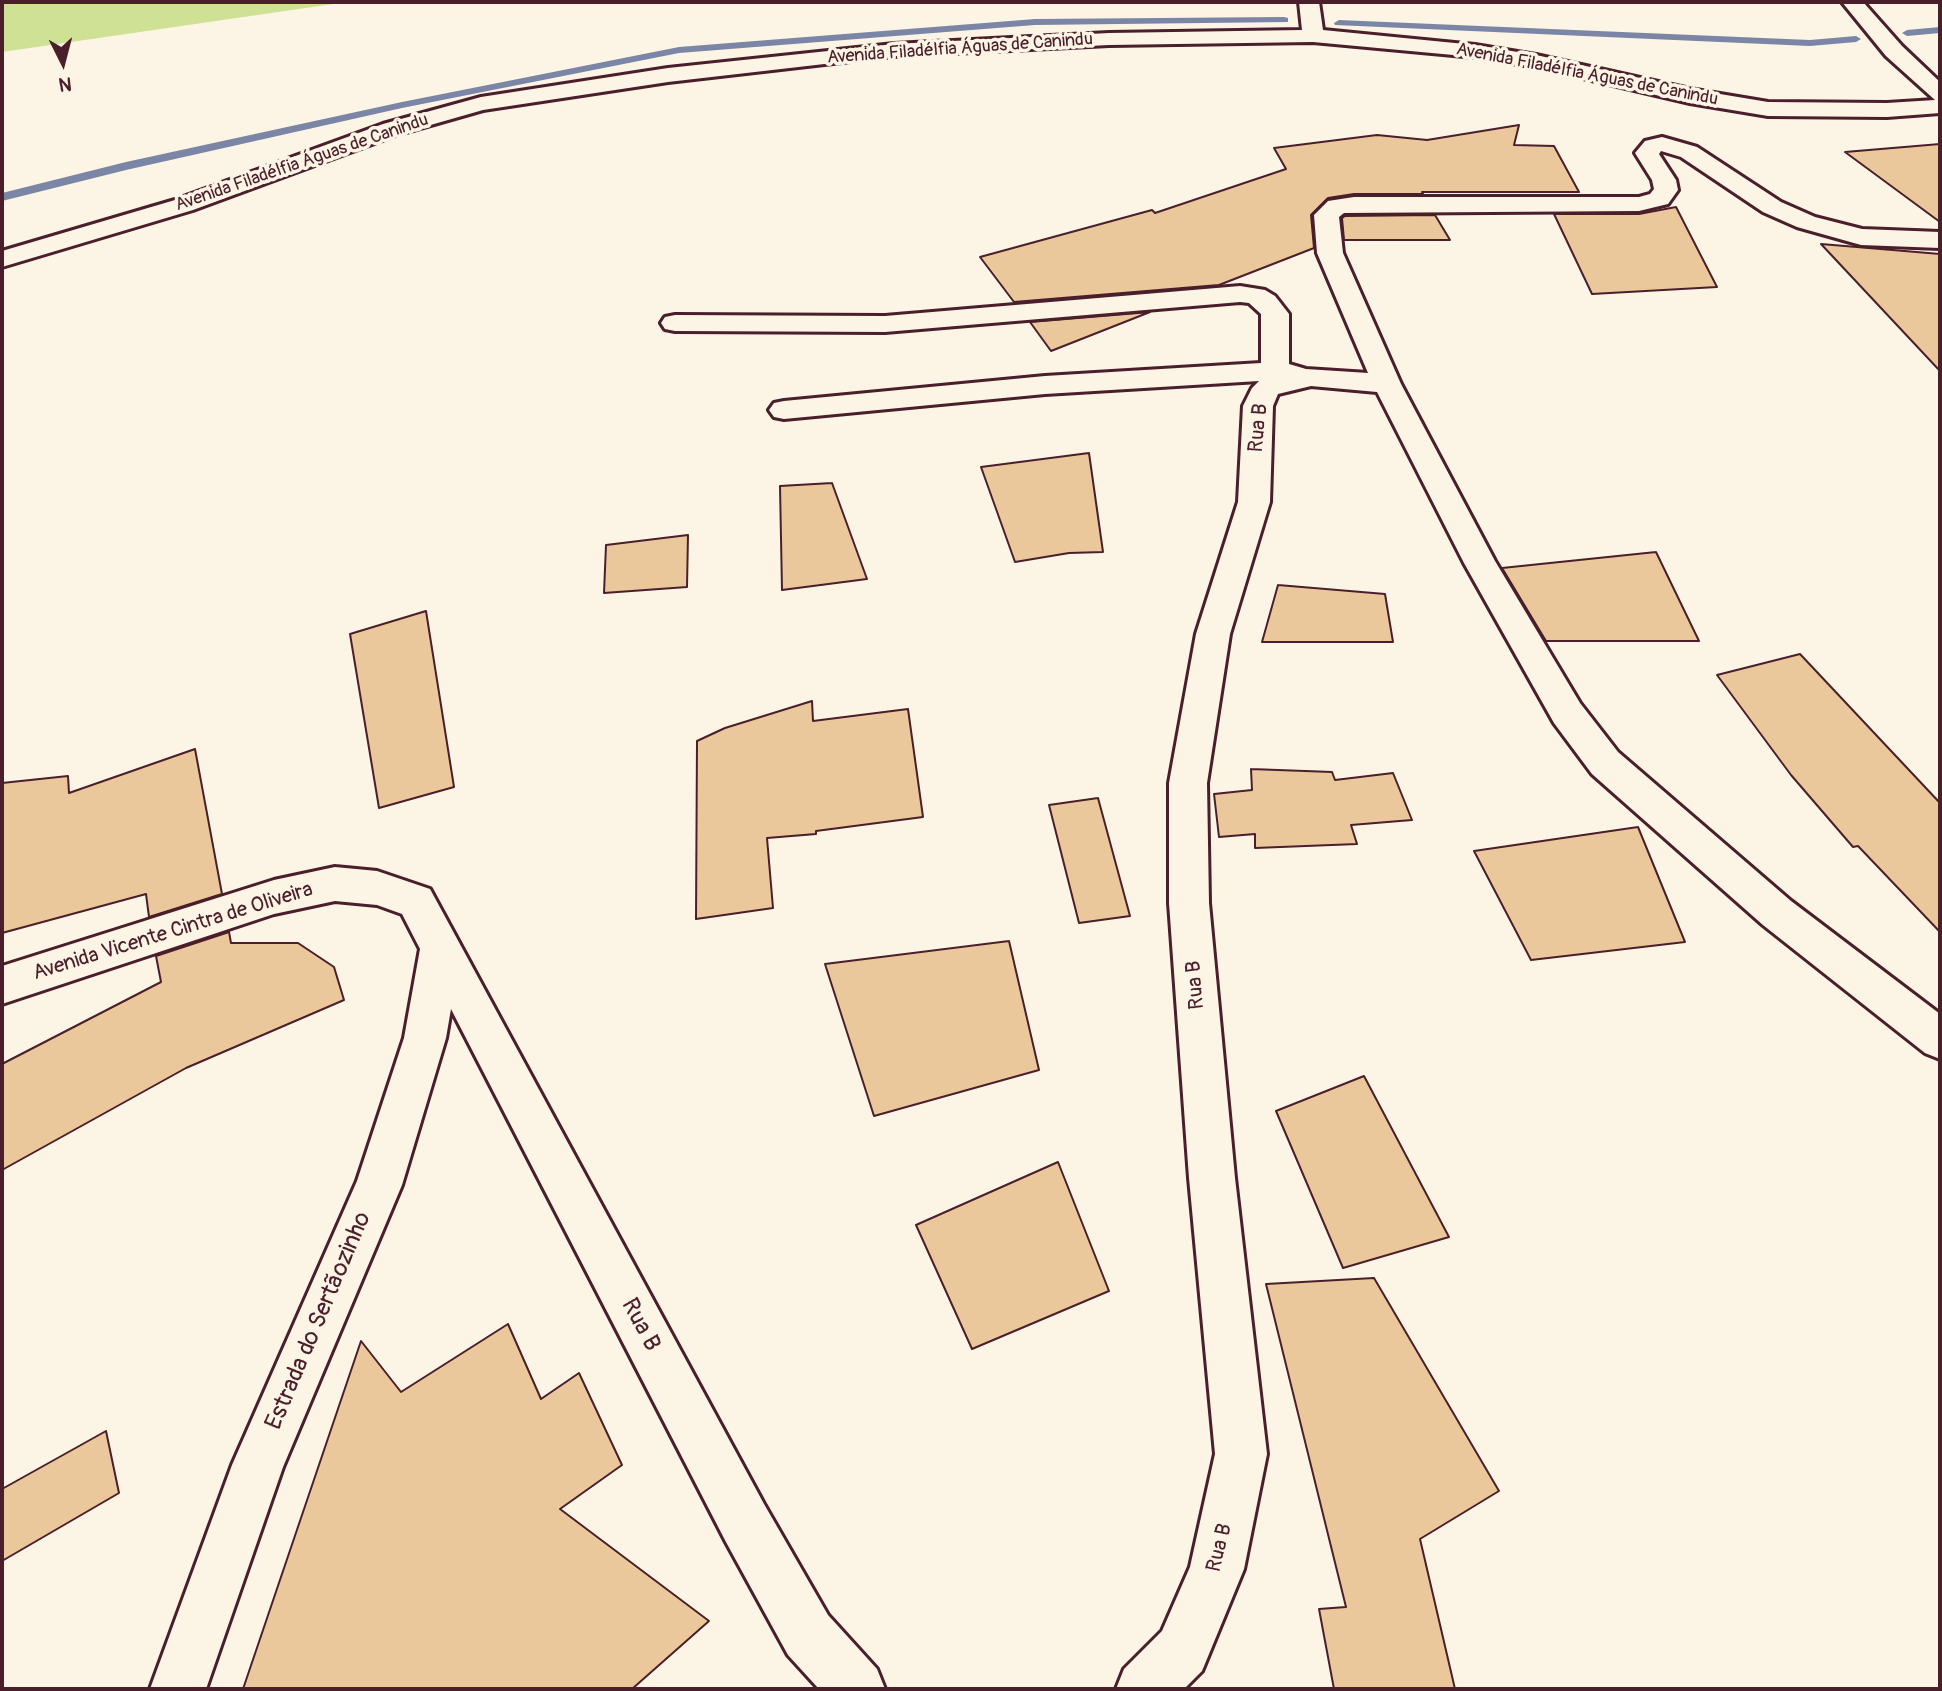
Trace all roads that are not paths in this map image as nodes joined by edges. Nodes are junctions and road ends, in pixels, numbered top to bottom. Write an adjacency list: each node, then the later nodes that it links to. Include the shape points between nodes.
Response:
1 (1309, 2): 3 (street)
2 (1852, 2): 4 (street, via 1894,51)
3 (1313, 36): 5 (street, Avenida Filadélfia Águas de Canindu, via 1475,51 1755,108); 7 (street, Avenida Filadélfia Águas de Canindu, via 1109,39 894,50 668,75 481,104 391,129 184,205)
4 (1940, 94)
5 (1940, 106)
6 (1940, 240): 10 (street, via 1861,237 1806,222 1772,206 1689,152 1662,145 1647,153 1666,190 1659,199 1639,204 1337,206 1326,215 1330,253)
7 (2, 259)
8 (675, 323): 9 (street, via 885,324 1240,294 1256,296 1275,314)
9 (1293, 374): 10 (street, Rua B); 11 (street, via 1045,385); 17 (street, Rua B, via 1266,388 1258,406 1254,502 1213,634 1188,783 1189,903 1241,1454 1217,1569 1182,1651)
10 (1387, 384): 14 (street, via 1480,563 1567,713 1605,763 1777,913)
11 (784, 410)
12 (441, 948): 13 (street, Avenida Vicente Cintra de Oliveira, via 416,901 377,888 335,884 274,897); 15 (street, Estrada do Sertãozinho, via 425,1038 379,1185 258,1465); 16 (street, Rua B, via 808,1635)
13 (2, 985)
14 (1940, 1039)
15 (178, 1689)
16 (857, 1689)
17 (1144, 1689)

